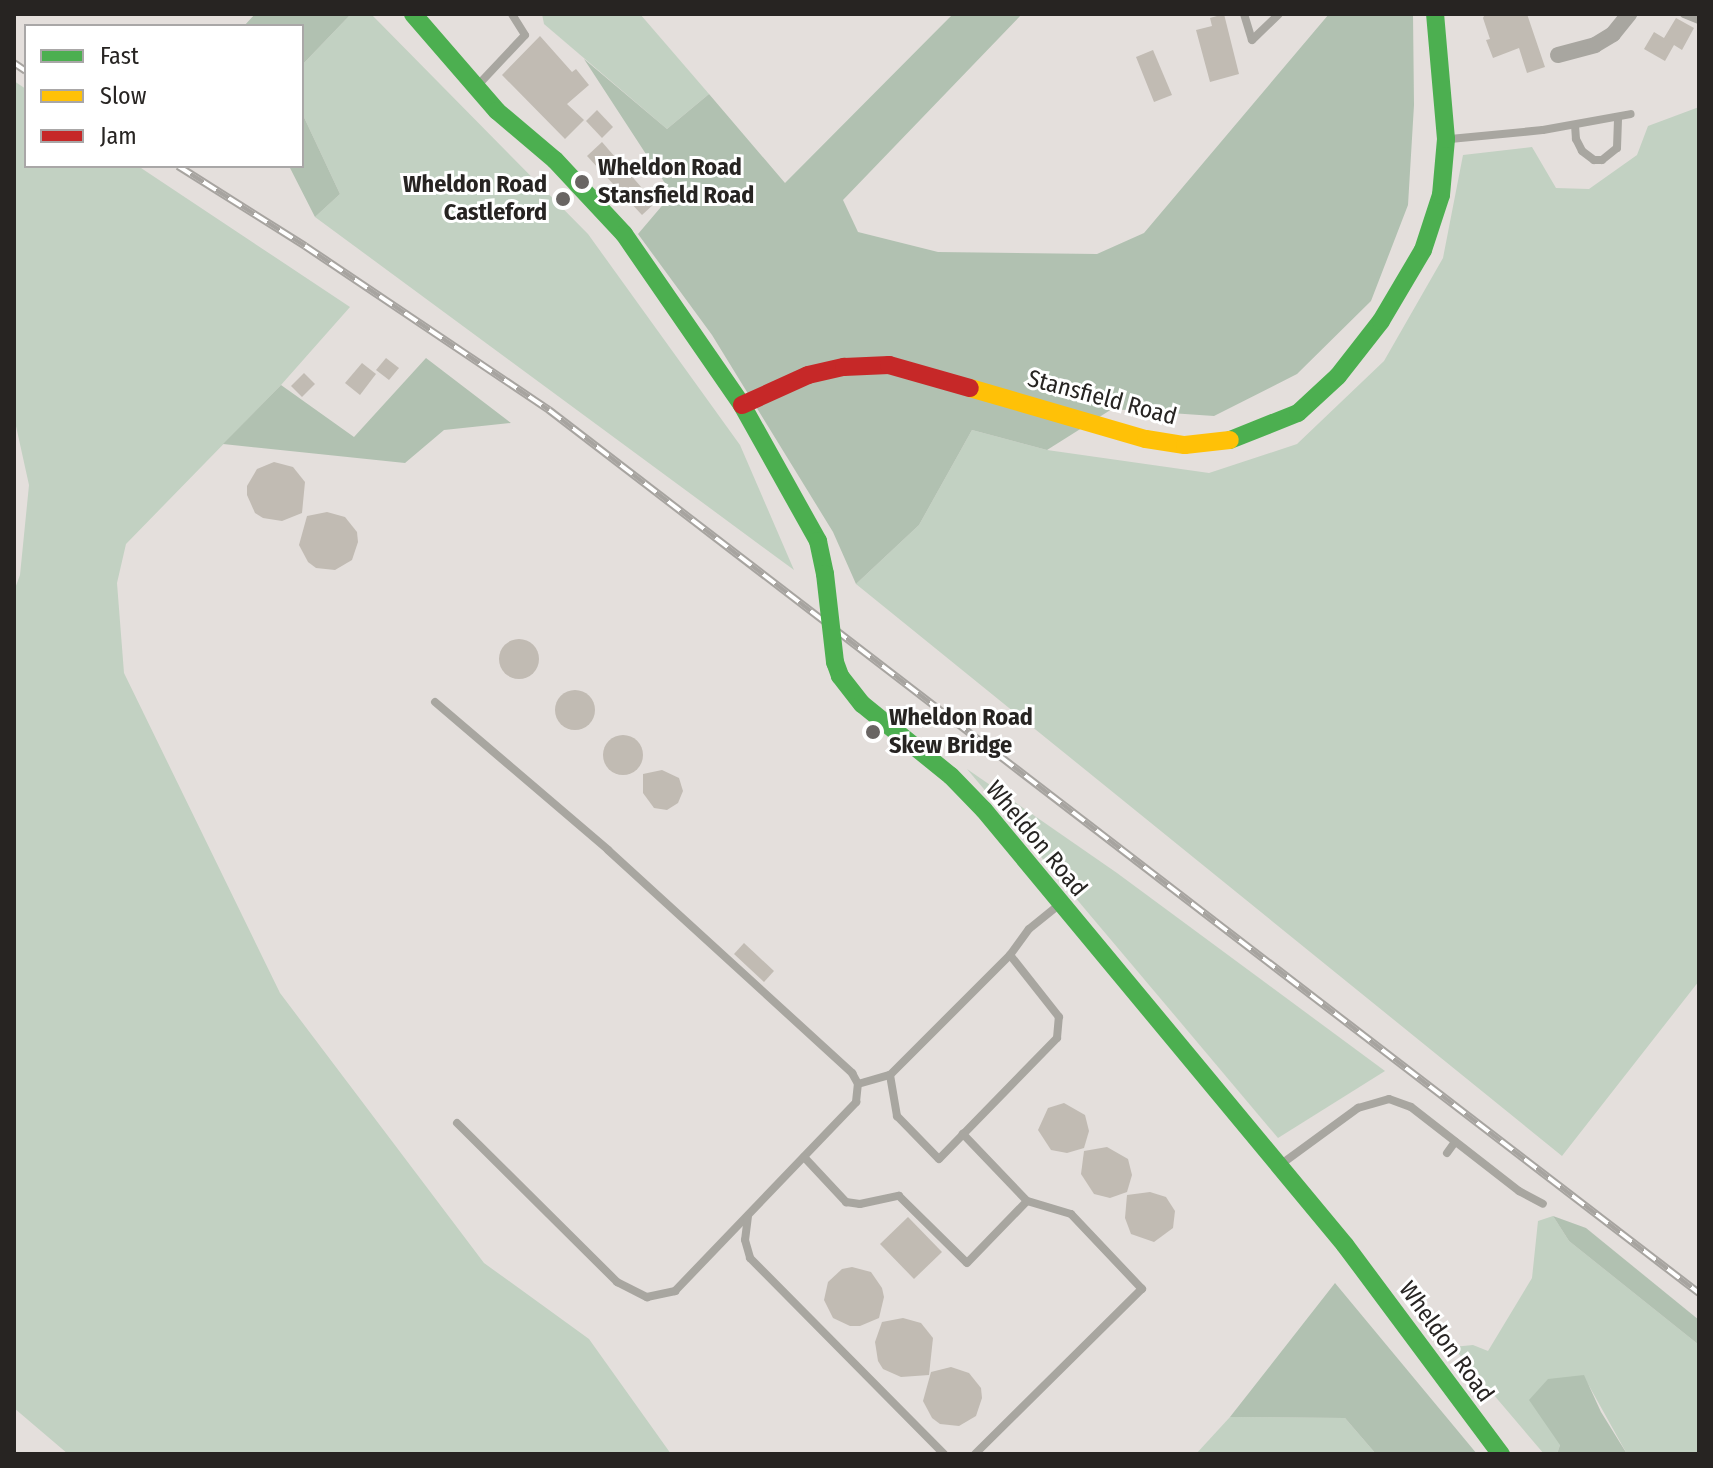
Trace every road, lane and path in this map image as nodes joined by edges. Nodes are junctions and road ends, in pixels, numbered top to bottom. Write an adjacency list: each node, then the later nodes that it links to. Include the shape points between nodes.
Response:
1 (413, 14): 10 (street, Wheldon Road)
2 (512, 14): 10 (lane, via 525,35)
3 (1244, 14): 4 (lane, via 1252,40)
4 (1279, 14)
5 (1435, 14): 14 (street, Stansfield Road)
6 (1629, 14): 9 (street, via 1595,45)
7 (1684, 14): 8 (lane)
8 (1699, 20)
9 (1558, 55)
10 (476, 87): 15 (street, Wheldon Road, via 624,234)
11 (1631, 114): 12 (lane)
12 (1618, 117): 13 (lane); 13 (lane, via 1617,148 1602,160 1582,151)
13 (1575, 125): 14 (lane)
14 (1446, 139): 15 (street, Stansfield Road, via 1441,195 1423,250 1381,321 1338,376 1298,413 1262,430 1224,443 1146,439 889,365 808,375)
15 (742, 405): 17 (street, Wheldon Road, bridge, via 818,541 840,676 862,704 974,799)
16 (435, 702): 20 (lane, via 608,850)
17 (1059, 904): 18 (lane, via 1029,929); 26 (street, Wheldon Road)
18 (1010, 955): 19 (lane); 22 (lane, via 1059,1017 1057,1038)
19 (890, 1075): 20 (lane); 22 (lane, via 897,1116 939,1159)
20 (858, 1084): 25 (lane, via 856,1102)
21 (457, 1123): 29 (lane, via 617,1282 647,1297 675,1291)
22 (963, 1134): 27 (lane)
23 (1455, 1142): 24 (lane); 26 (lane, via 1411,1107 1389,1099 1373,1101); 28 (lane)
24 (1447, 1153)
25 (804, 1157): 27 (lane, via 846,1202 899,1196 967,1263); 29 (lane)
26 (1279, 1166): 32 (street, Wheldon Road, via 1345,1245)
27 (1027, 1201): 31 (lane, via 1071,1214 1142,1289)
28 (1543, 1204)
29 (748, 1216): 30 (lane, via 745,1240 750,1258)
30 (944, 1454)
31 (975, 1454)
32 (1501, 1454)

